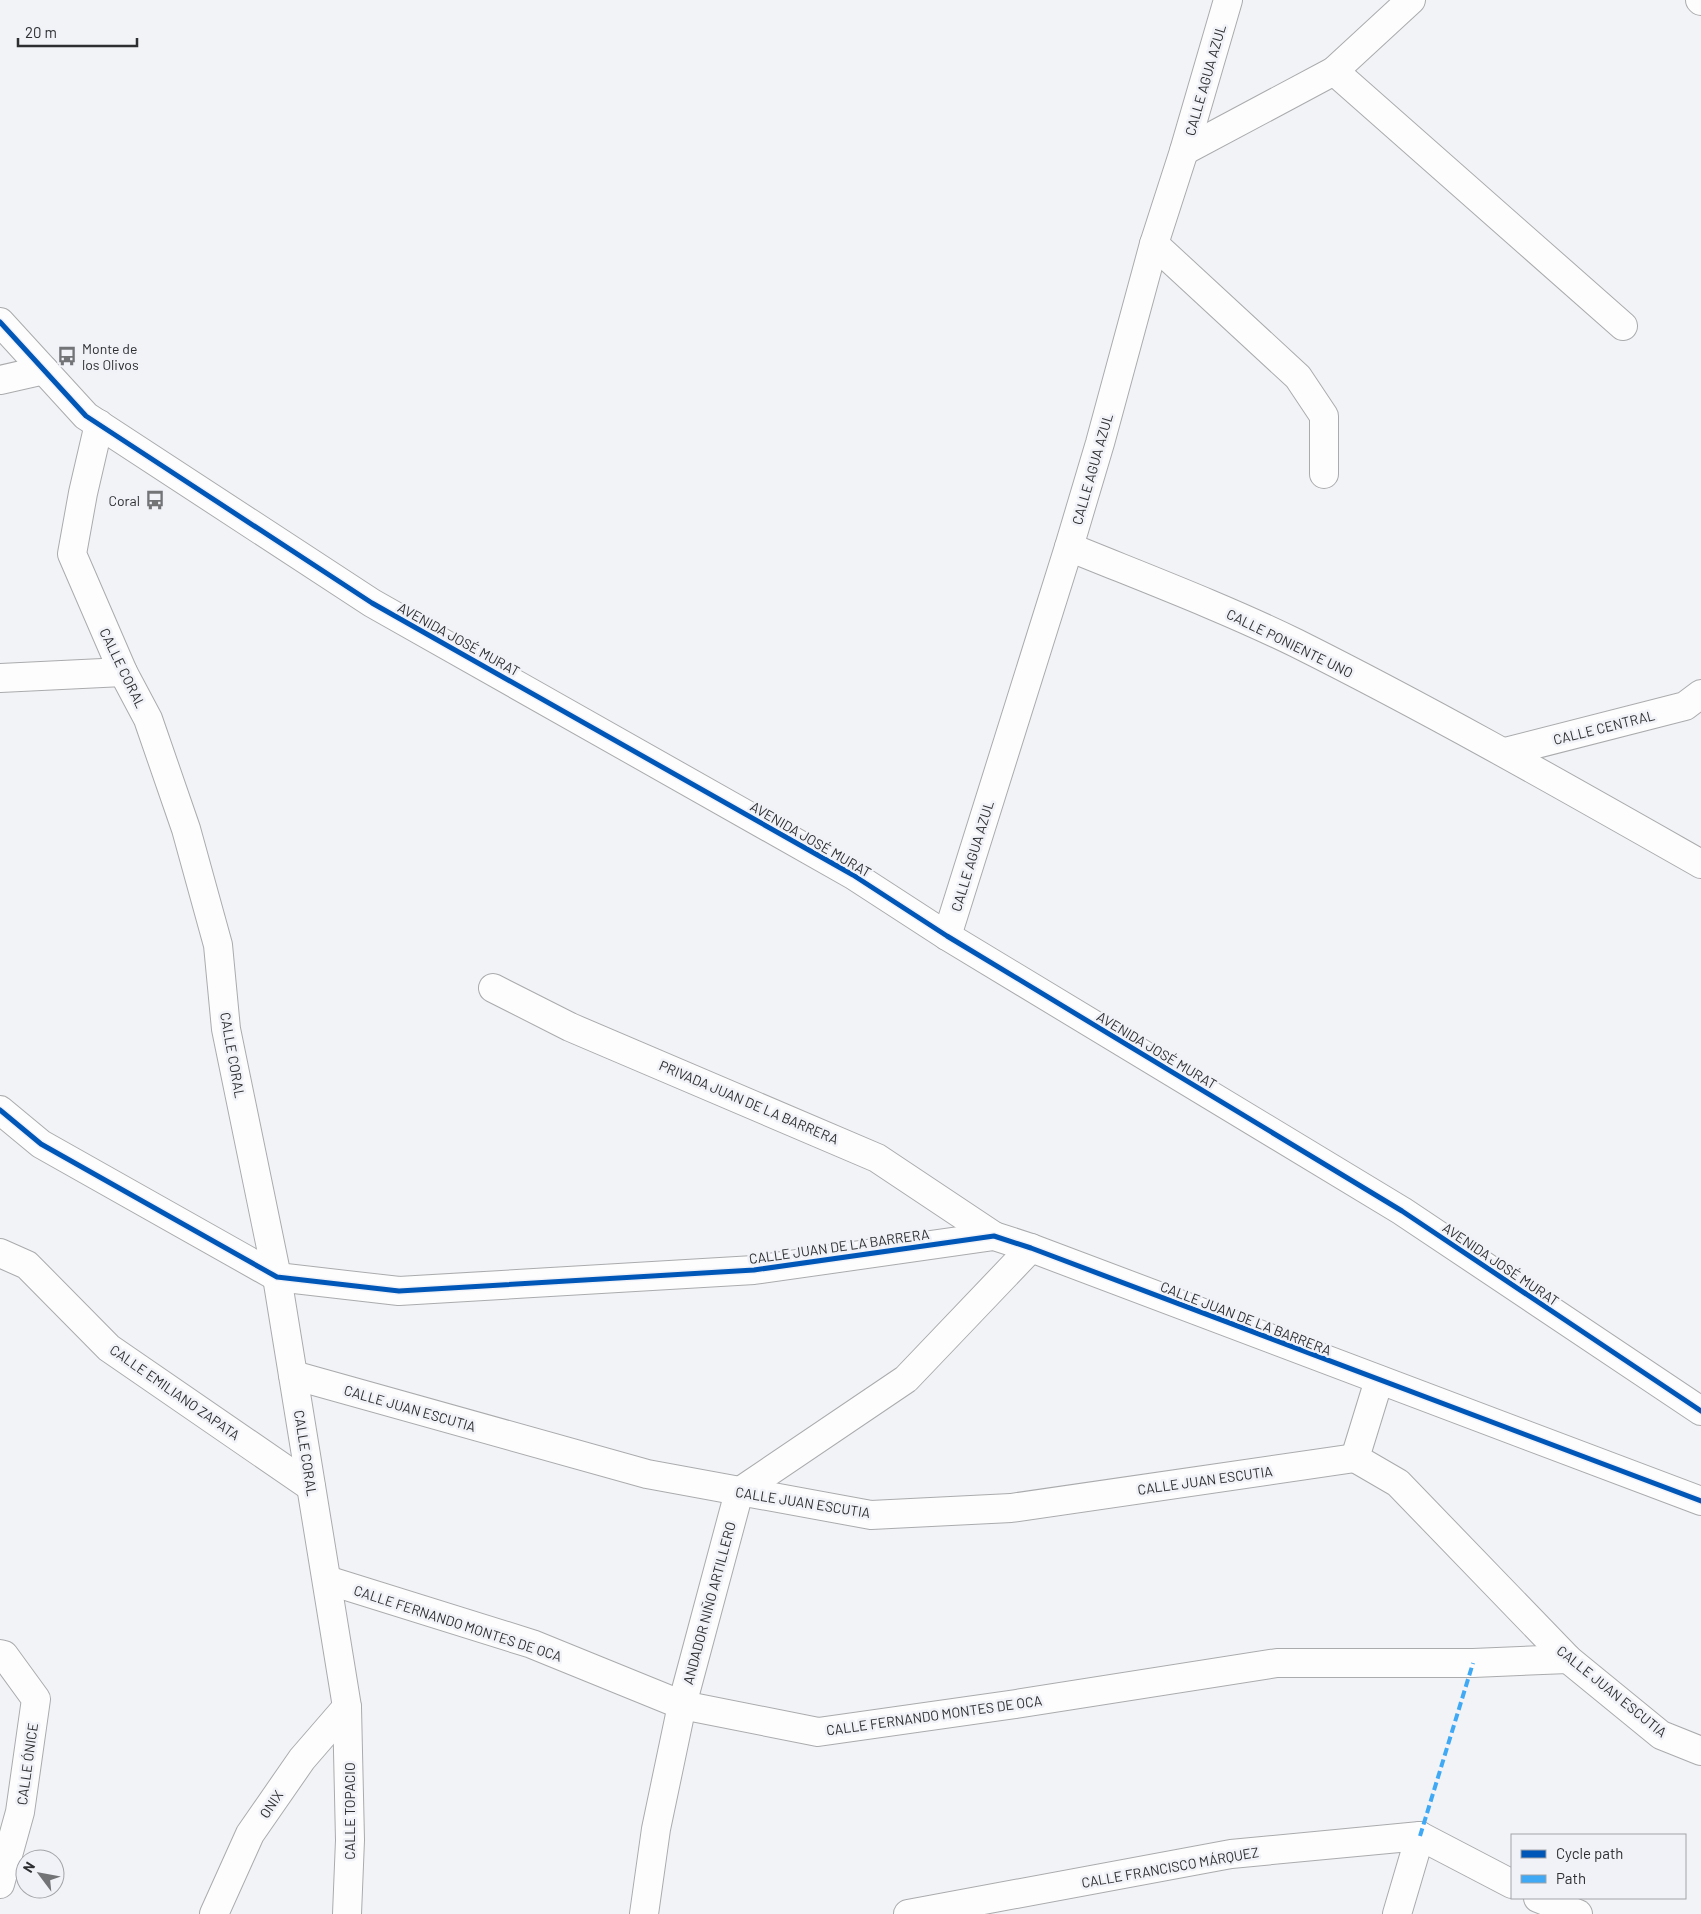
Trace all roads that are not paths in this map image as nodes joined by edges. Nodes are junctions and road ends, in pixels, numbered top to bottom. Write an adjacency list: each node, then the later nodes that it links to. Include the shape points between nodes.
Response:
1 (1228, 0): 4 (street, CALLE AGUA AZUL)
2 (1411, 0): 3 (street)
3 (1334, 71): 4 (street); 7 (street)
4 (1184, 151): 5 (street, CALLE AGUA AZUL)
5 (1154, 244): 11 (street, via 1298,377 1324,416); 12 (street, CALLE AGUA AZUL)
6 (0, 322): 8 (street, AVENIDA JOSÉ MURAT)
7 (1623, 326)
8 (44, 370): 9 (street); 10 (street, AVENIDA JOSÉ MURAT, via 86,416)
9 (0, 380)
10 (98, 424): 13 (street, CALLE CORAL, via 72,554); 18 (street, AVENIDA JOSÉ MURAT, via 372,603 853,875)
11 (1324, 474)
12 (1069, 547): 16 (street, CALLE PONIENTE UNO, via 1294,643); 18 (street, CALLE AGUA AZUL)
13 (123, 672): 14 (street); 24 (street, CALLE CORAL, via 148,719 186,828 218,945 226,1029)
14 (0, 679)
15 (1701, 694): 16 (street, CALLE CENTRAL, via 1685,706)
16 (1505, 752): 17 (street, CALLE PONIENTE UNO)
17 (1701, 864)
18 (947, 936): 27 (street, AVENIDA JOSÉ MURAT, via 1402,1211)
19 (493, 988): 21 (street, PRIVADA JUAN DE LA BARRERA, via 570,1027 877,1158)
20 (0, 1110): 24 (street, via 41,1144)
21 (994, 1236): 22 (street, CALLE JUAN DE LA BARRERA); 24 (street, CALLE JUAN DE LA BARRERA, via 754,1270 409,1291)
22 (1031, 1248): 26 (street, CALLE JUAN DE LA BARRERA); 30 (street, via 906,1379)
23 (0, 1254): 29 (street, CALLE EMILIANO ZAPATA, via 27,1265 109,1348)
24 (277, 1277): 25 (street, CALLE CORAL)
25 (293, 1375): 29 (street, CALLE CORAL); 30 (street, CALLE JUAN ESCUTIA, via 647,1474)
26 (1379, 1380): 28 (street); 31 (street, CALLE JUAN DE LA BARRERA)
27 (1701, 1411)
28 (1355, 1458): 30 (street, CALLE JUAN ESCUTIA, via 1011,1508 871,1515); 34 (street, CALLE JUAN ESCUTIA, via 1398,1482)
29 (312, 1487): 32 (street, CALLE CORAL)
30 (739, 1492): 35 (street, ANDADOR NIÑO ARTILLERO)
31 (1701, 1501)
32 (327, 1580): 35 (street, CALLE FERNANDO MONTES DE OCA, via 532,1644); 36 (street, CALLE CORAL)
33 (0, 1654): 40 (street, CALLE ÓNICE, via 36,1699 20,1812)
34 (1568, 1659): 35 (street, CALLE FERNANDO MONTES DE OCA, via 1473,1663 1277,1663 818,1732); 37 (street, CALLE JUAN ESCUTIA, via 1661,1735)
35 (682, 1705): 44 (street, ANDADOR NIÑO ARTILLERO, via 656,1830)
36 (347, 1707): 42 (street, ONIX, via 302,1758 250,1834); 43 (street, CALLE TOPACIO, via 350,1840)
37 (1701, 1751)
38 (1420, 1836): 39 (street); 45 (street, CALLE FRANCISCO MÁRQUEZ, via 1231,1854); 46 (street)
39 (1511, 1883)
40 (0, 1884)
41 (1540, 1899): 47 (street)
42 (214, 1914)
43 (347, 1914)
44 (644, 1914)
45 (908, 1914)
46 (1397, 1914)
47 (1578, 1914)

